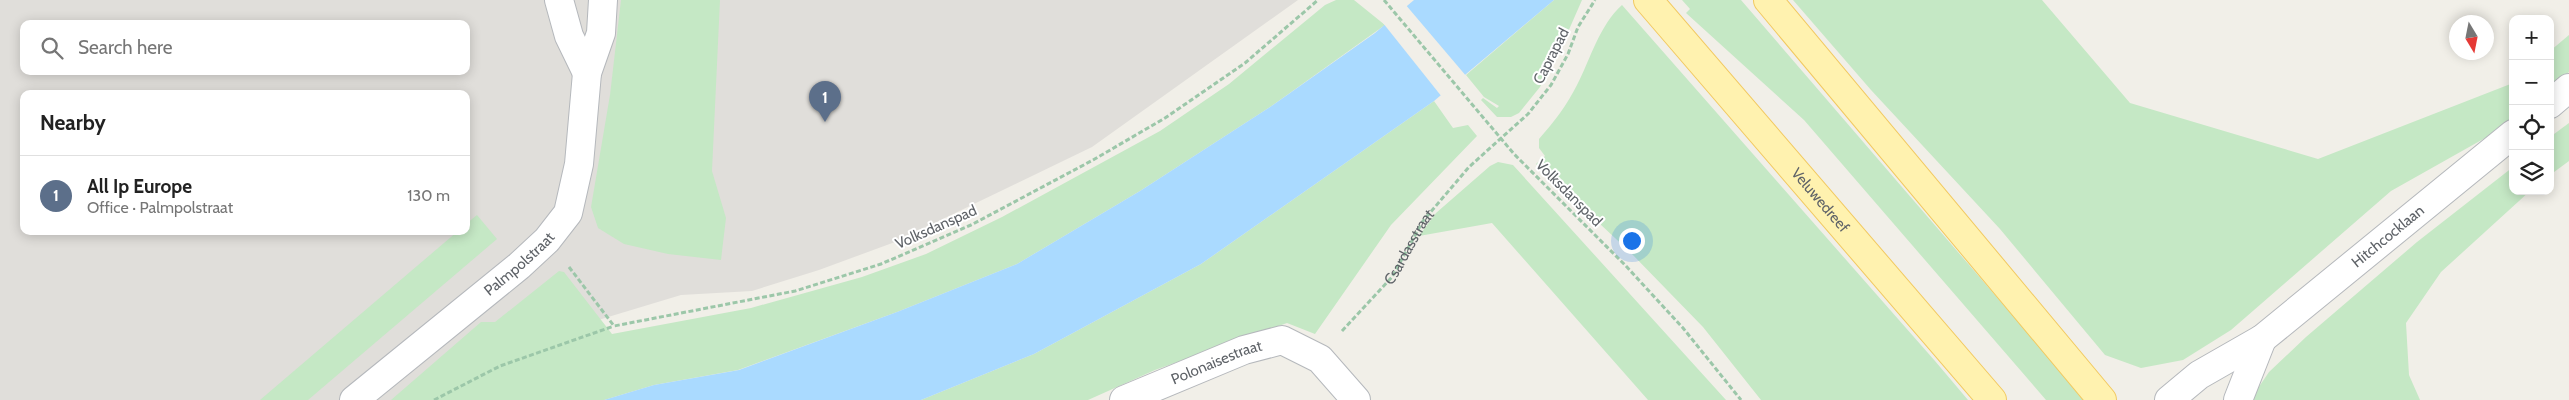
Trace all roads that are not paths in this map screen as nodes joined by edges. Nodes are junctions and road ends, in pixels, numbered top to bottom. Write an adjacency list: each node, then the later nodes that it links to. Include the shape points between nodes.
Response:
1 (559, 0): 5 (street, via 569,36)
2 (603, 0): 5 (street, Palmpolstraat, via 601,32)
3 (1768, 0): 14 (main road)
4 (1654, 7): 13 (main road, Veluwedreef)
5 (588, 73): 10 (street, Palmpolstraat, via 579,164 568,214 520,266)
6 (2569, 88): 7 (street)
7 (2554, 101)
8 (2509, 137): 9 (street, Hitchcocklaan)
9 (2262, 339): 15 (street, Hitchcocklaan, via 2199,375); 16 (street, Hitchcocklaan)
10 (354, 400)
11 (1124, 400): 12 (street, Polonaisestraat, via 1244,350 1282,340 1320,359)
12 (1356, 400)
13 (1992, 400)
14 (2102, 400)
15 (2170, 400)
16 (2238, 400)

